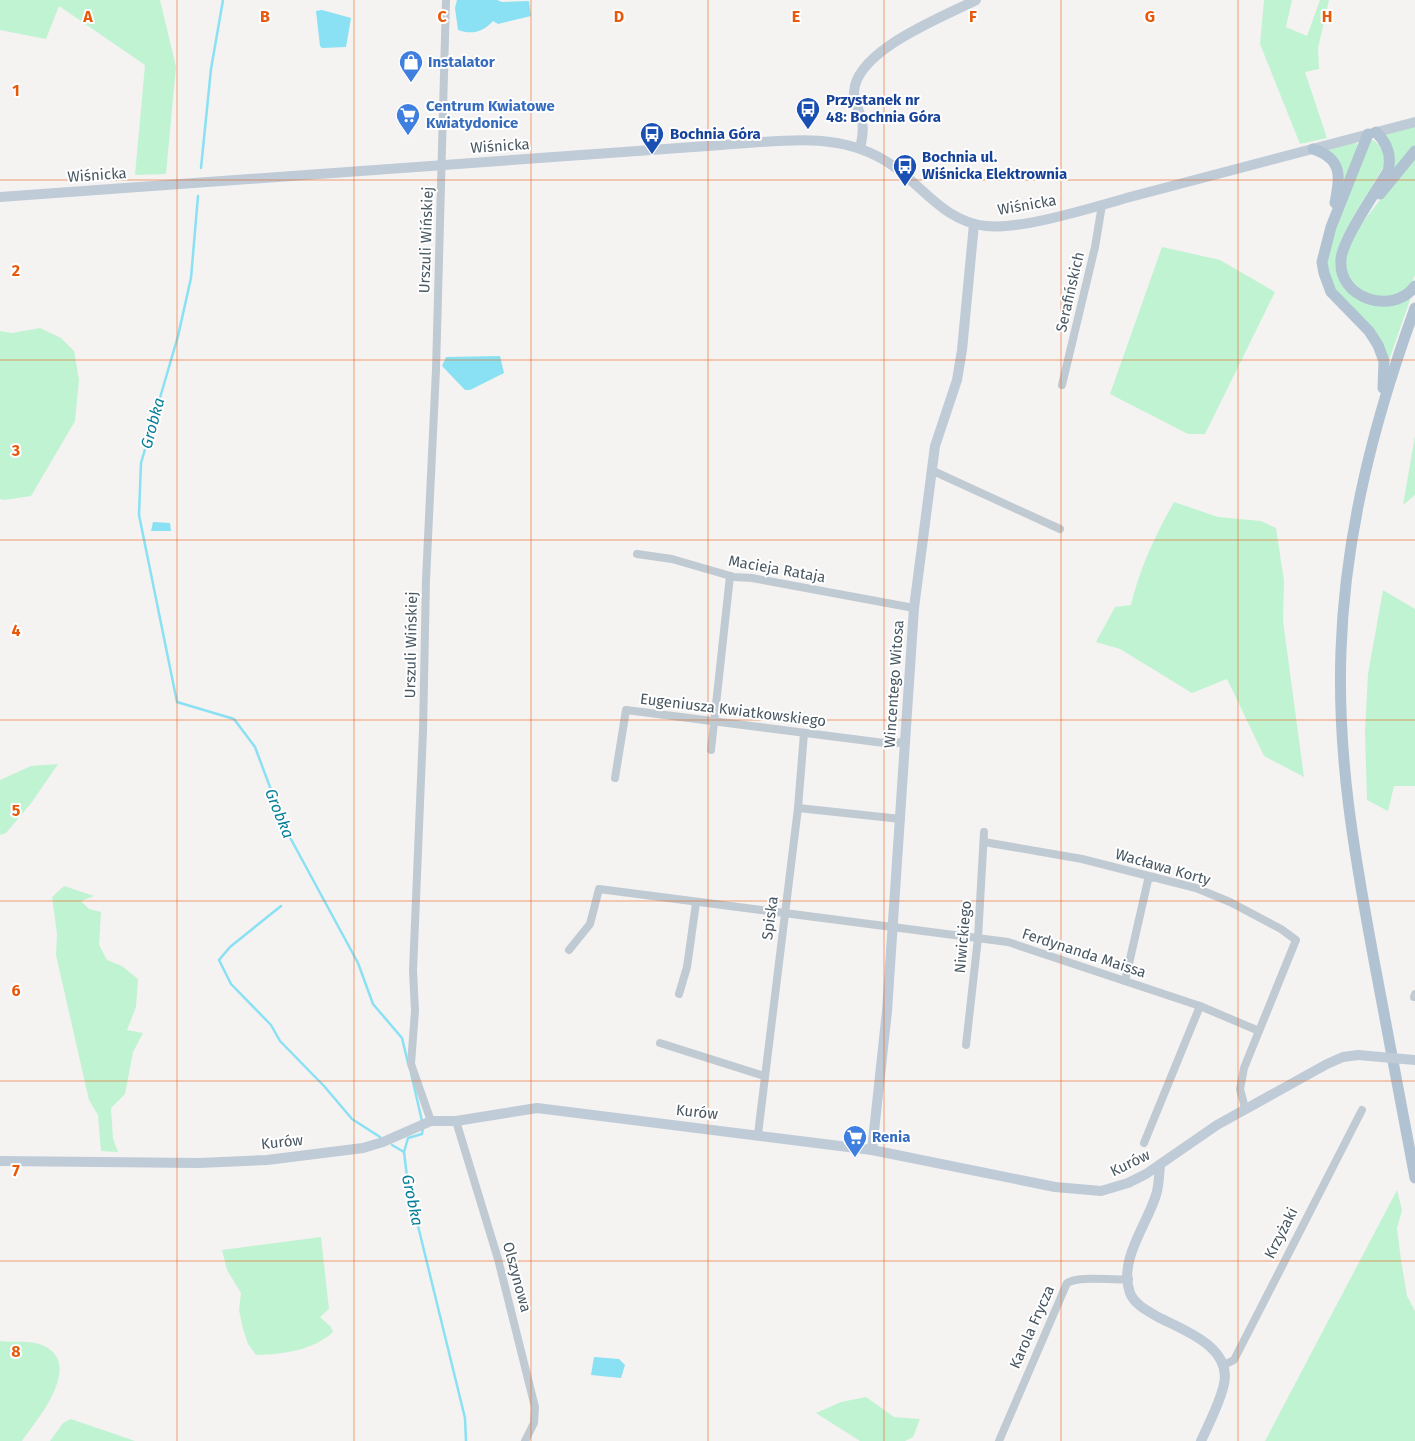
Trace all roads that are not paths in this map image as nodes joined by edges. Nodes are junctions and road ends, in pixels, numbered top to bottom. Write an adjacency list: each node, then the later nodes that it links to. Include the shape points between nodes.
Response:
1 (446, 0): 8 (street, Urszuli Wińskiej)
2 (976, 0): 5 (street, via 885,49 865,67 854,91 862,121)
3 (1415, 122): 4 (street, Wiśnicka)
4 (1372, 133): 6 (street, Wiśnicka); 11 (main road, via 1387,148 1390,163); 13 (main road)
5 (860, 148): 8 (street, Wiśnicka, via 826,140 804,140); 12 (street, Wiśnicka, via 898,169 938,205)
6 (1313, 149): 10 (street, Wiśnicka); 13 (main road, via 1329,156 1337,168 1338,187)
7 (1415, 151): 11 (main road)
8 (441, 165): 9 (street, Wiśnicka); 49 (street, Urszuli Wińskiej, via 413,972 415,1011 411,1047)
9 (0, 196)
10 (1102, 205): 12 (street, Wiśnicka, via 1000,227); 16 (street, Serafińskich)
11 (1360, 219): 14 (main road, via 1342,252 1342,270 1350,284 1361,296 1380,302 1396,300)
12 (974, 224): 18 (street, Wincentego Witosa, via 957,380 935,446)
13 (1331, 228): 17 (main road, via 1323,252 1325,278 1331,292 1368,331 1381,352 1385,369)
14 (1415, 286)
15 (1414, 310): 17 (main road)
16 (1062, 385)
17 (1380, 412): 56 (main road, via 1357,506 1349,557 1341,650 1342,725 1345,788 1354,854)
18 (931, 470): 19 (street); 22 (street, Wincentego Witosa)
19 (1060, 529)
20 (637, 554): 21 (street, Macieja Rataja, via 672,559)
21 (730, 576): 22 (street, Macieja Rataja); 23 (street)
22 (914, 608): 25 (street, Wincentego Witosa)
23 (714, 721): 24 (street, Eugeniusza Kwiatkowskiego); 26 (street); 27 (street, Eugeniusza Kwiatkowskiego, via 626,710)
24 (804, 733): 25 (street, Eugeniusza Kwiatkowskiego, via 892,744); 28 (street, Spiska)
25 (906, 741): 29 (street, Wincentego Witosa)
26 (711, 750)
27 (615, 778)
28 (798, 808): 29 (street); 34 (street, Spiska)
29 (901, 819): 35 (street, Wincentego Witosa)
30 (984, 832): 31 (street, Niwickiego)
31 (984, 842): 32 (street, Wacława Korty, via 1082,858); 36 (street, Niwickiego)
32 (1152, 877): 38 (street, via 1148,880); 41 (street, Wacława Korty, via 1196,888 1230,902 1282,929 1296,940)
33 (696, 903): 34 (street, Ferdynanda Maissa); 37 (street, Ferdynanda Maissa, via 599,889 590,924); 39 (street, via 687,967)
34 (785, 913): 35 (street, Ferdynanda Maissa); 45 (street, Spiska)
35 (893, 926): 36 (street, Ferdynanda Maissa); 52 (street, Wincentego Witosa)
36 (978, 938): 38 (street, Ferdynanda Maissa, via 1008,942); 43 (street, Niwickiego)
37 (569, 950)
38 (1125, 981): 40 (street, Ferdynanda Maissa)
39 (679, 994)
40 (1200, 1006): 41 (street, Ferdynanda Maissa); 51 (street)
41 (1259, 1031): 46 (street, Wacława Korty, via 1241,1079)
42 (660, 1043): 45 (street)
43 (966, 1045)
44 (1415, 1060): 46 (street, Kurów, bridge, via 1358,1055 1343,1057)
45 (764, 1076): 50 (street, Spiska)
46 (1245, 1108): 54 (street, Kurów)
47 (1362, 1110): 59 (street, Krzyżaki, via 1234,1360)
48 (456, 1121): 49 (street, Kurów); 50 (street, Kurów, via 537,1108); 60 (street, Olszynowa, via 500,1268 535,1407 534,1423)
49 (426, 1123): 53 (street, Kurów, via 363,1148 267,1160 200,1163)
50 (758, 1134): 52 (street, Kurów)
51 (1144, 1143)
52 (872, 1150): 55 (street, Kurów, via 1084,1191 1116,1188)
53 (0, 1161)
54 (1160, 1165): 55 (street, Kurów); 57 (street)
55 (1146, 1174): 57 (street)
56 (1415, 1178)
57 (1157, 1182): 58 (street, via 1157,1194 1133,1250)
58 (1129, 1279): 59 (street, via 1135,1301 1203,1340); 61 (street, Karola Frycza, via 1077,1279 1067,1283)
59 (1224, 1365): 62 (street, via 1224,1386)
60 (525, 1441)
61 (999, 1441)
62 (1202, 1441)

